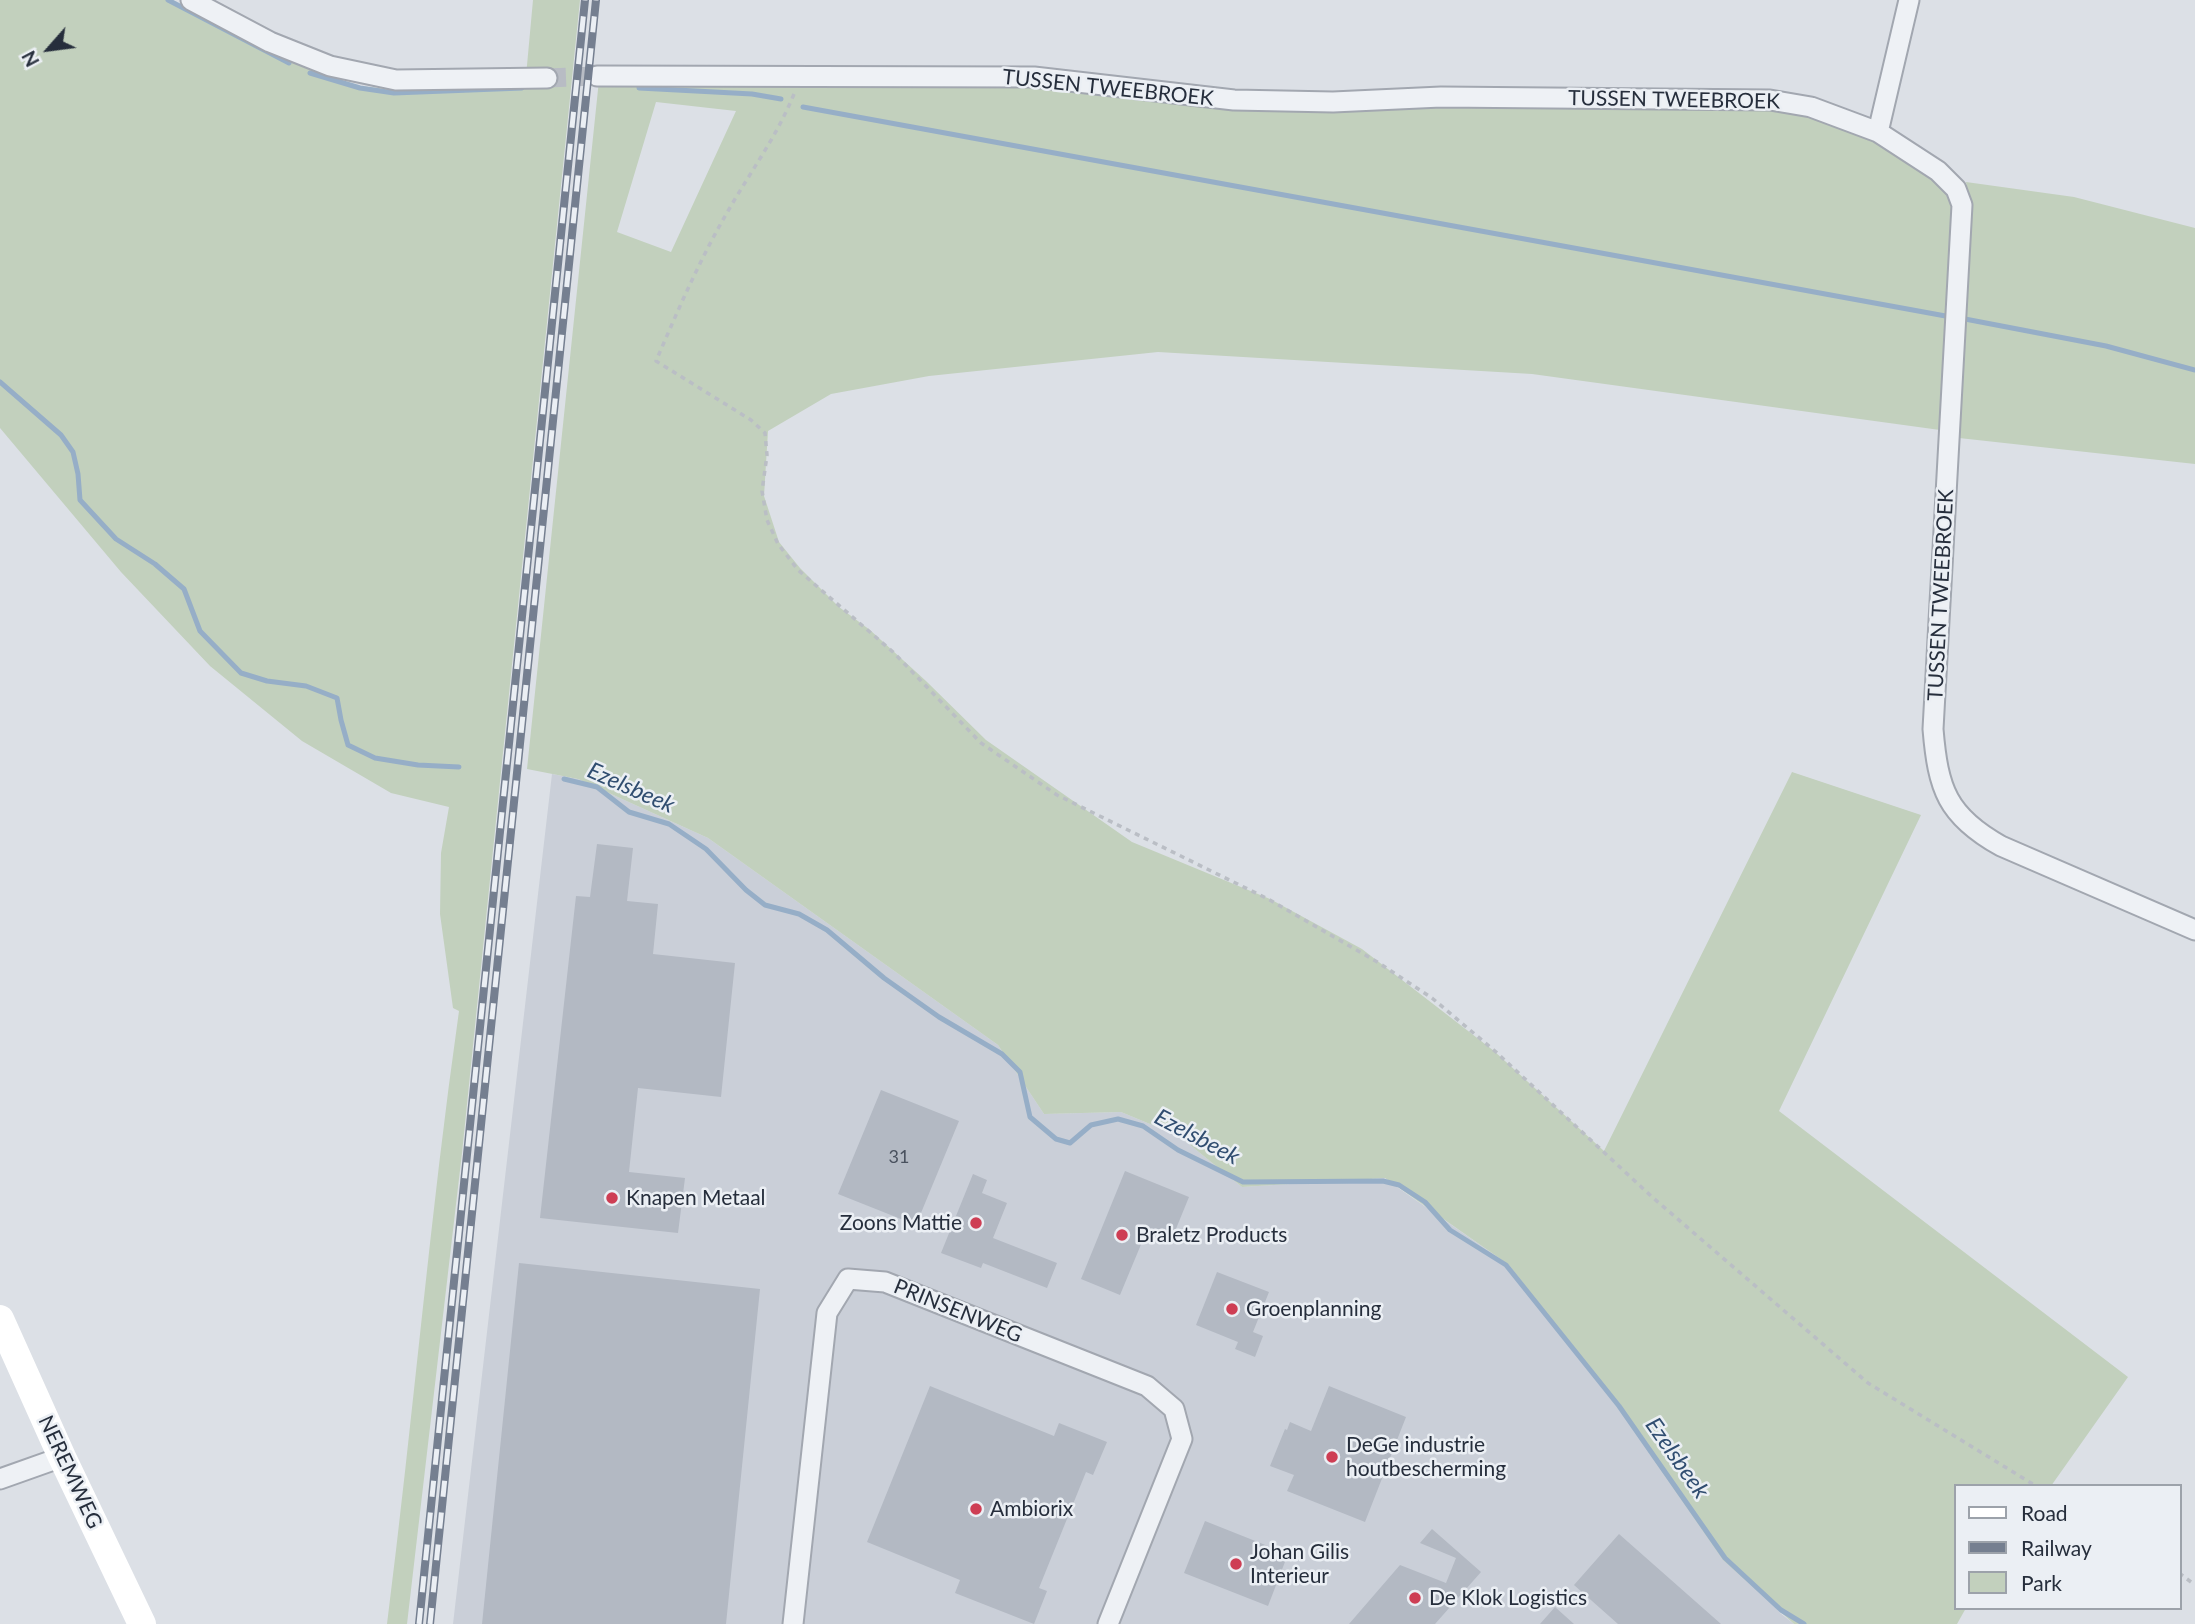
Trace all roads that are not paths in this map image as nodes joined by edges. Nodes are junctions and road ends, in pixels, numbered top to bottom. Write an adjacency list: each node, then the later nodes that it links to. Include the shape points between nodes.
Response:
1 (191, 0): 4 (street, via 270,42 330,66 396,80)
2 (1909, 0): 5 (street)
3 (597, 76): 5 (street, TUSSEN TWEEBROEK, via 1034,77 1234,100 1770,100 1811,107)
4 (547, 78)
5 (1878, 132): 6 (street, TUSSEN TWEEBROEK, via 1938,171 1956,189 1962,205 1933,729 1936,767 1946,795 1978,833 2001,846)
6 (2195, 930)
7 (0, 1318): 8 (street, NEREMWEG)
8 (62, 1457): 9 (street); 10 (street, NEREMWEG)
9 (0, 1479)
10 (142, 1624)
11 (793, 1624): 12 (street, PRINSENWEG, via 827,1313 848,1279 885,1282 1110,1371 1147,1386 1174,1409 1182,1439)
12 (1108, 1624)

